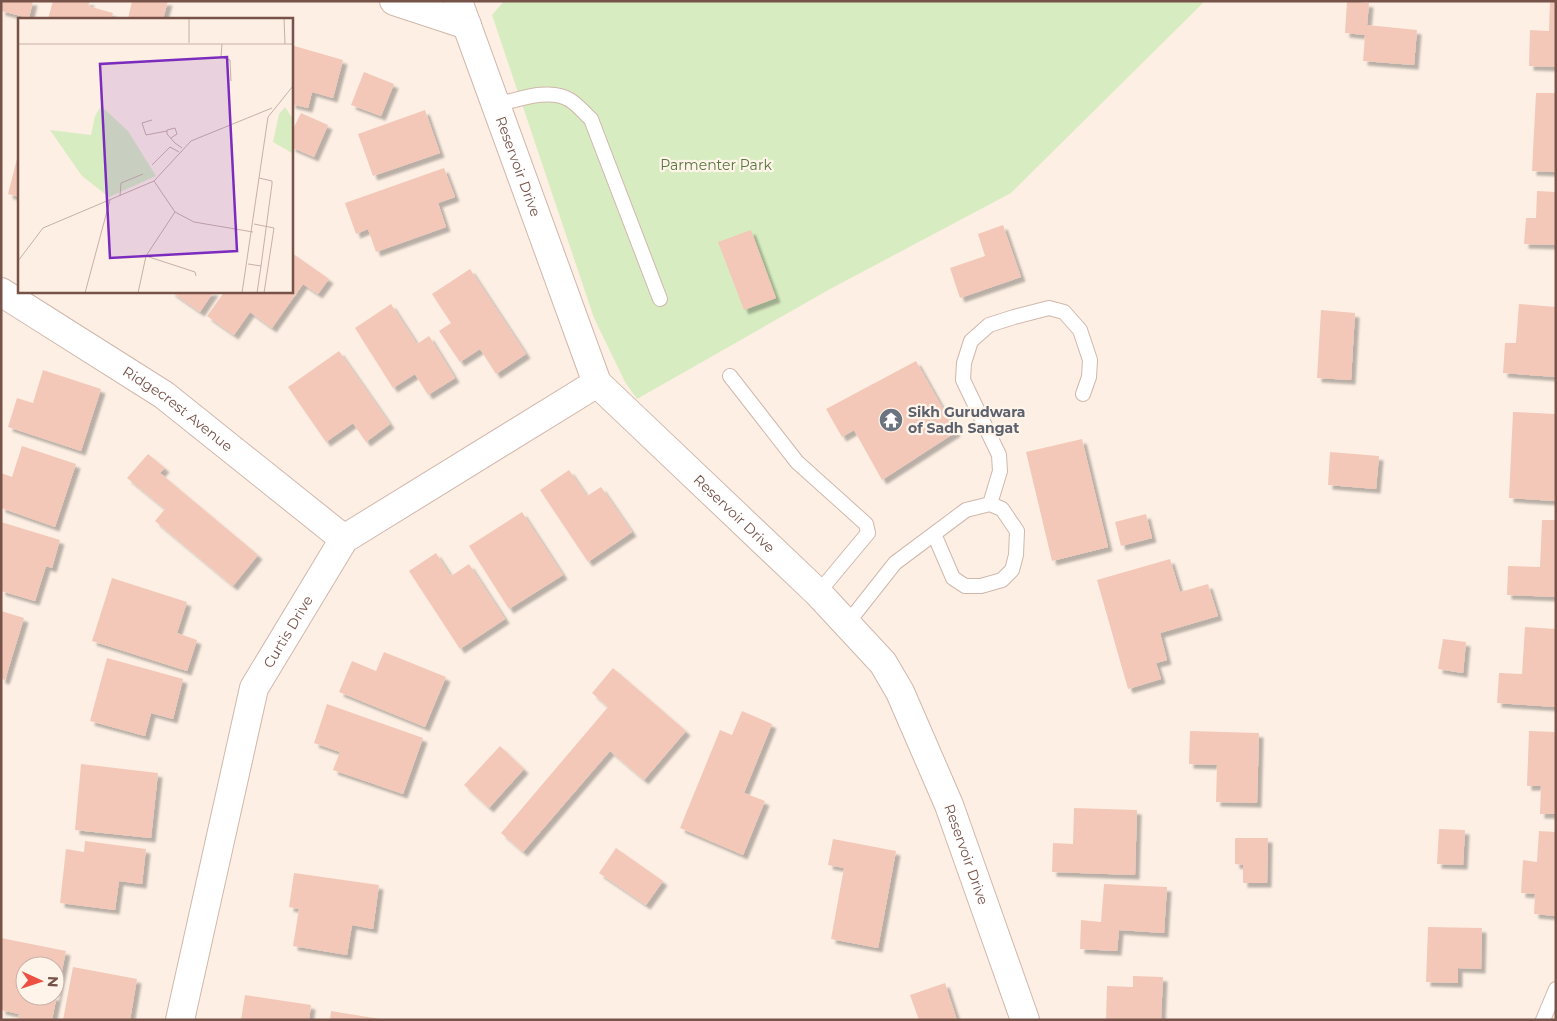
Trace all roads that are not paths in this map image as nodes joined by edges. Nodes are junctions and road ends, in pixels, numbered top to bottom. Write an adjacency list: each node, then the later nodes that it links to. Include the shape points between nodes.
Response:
1 (394, 1): 2 (street)
2 (462, 13): 3 (street, Reservoir Drive)
3 (496, 105): 5 (lane, via 531,96 552,95 569,99 591,119); 7 (street, Reservoir Drive)
4 (1, 292): 11 (street, Ridgecrest Avenue, via 164,394)
5 (660, 299)
6 (730, 376): 12 (lane, via 797,462 866,524 868,533)
7 (597, 383): 11 (street, Curtis Drive); 12 (street, Reservoir Drive)
8 (1083, 394): 9 (lane, via 1090,360 1080,330 1064,312 1049,308 1014,317 989,325 971,341 963,380 999,455 1000,471)
9 (990, 504): 10 (lane, via 966,510); 10 (lane, via 1002,509 1017,531 1012,570 1002,580 981,586 965,586 953,578)
10 (934, 534): 13 (lane, via 895,563)
11 (344, 539): 15 (street, Curtis Drive, via 254,688)
12 (818, 593): 13 (street, Reservoir Drive)
13 (846, 625): 16 (street, Reservoir Drive, via 883,663 900,692 948,805)
14 (1556, 989): 17 (lane)
15 (180, 1020)
16 (1025, 1020)
17 (1543, 1020)

